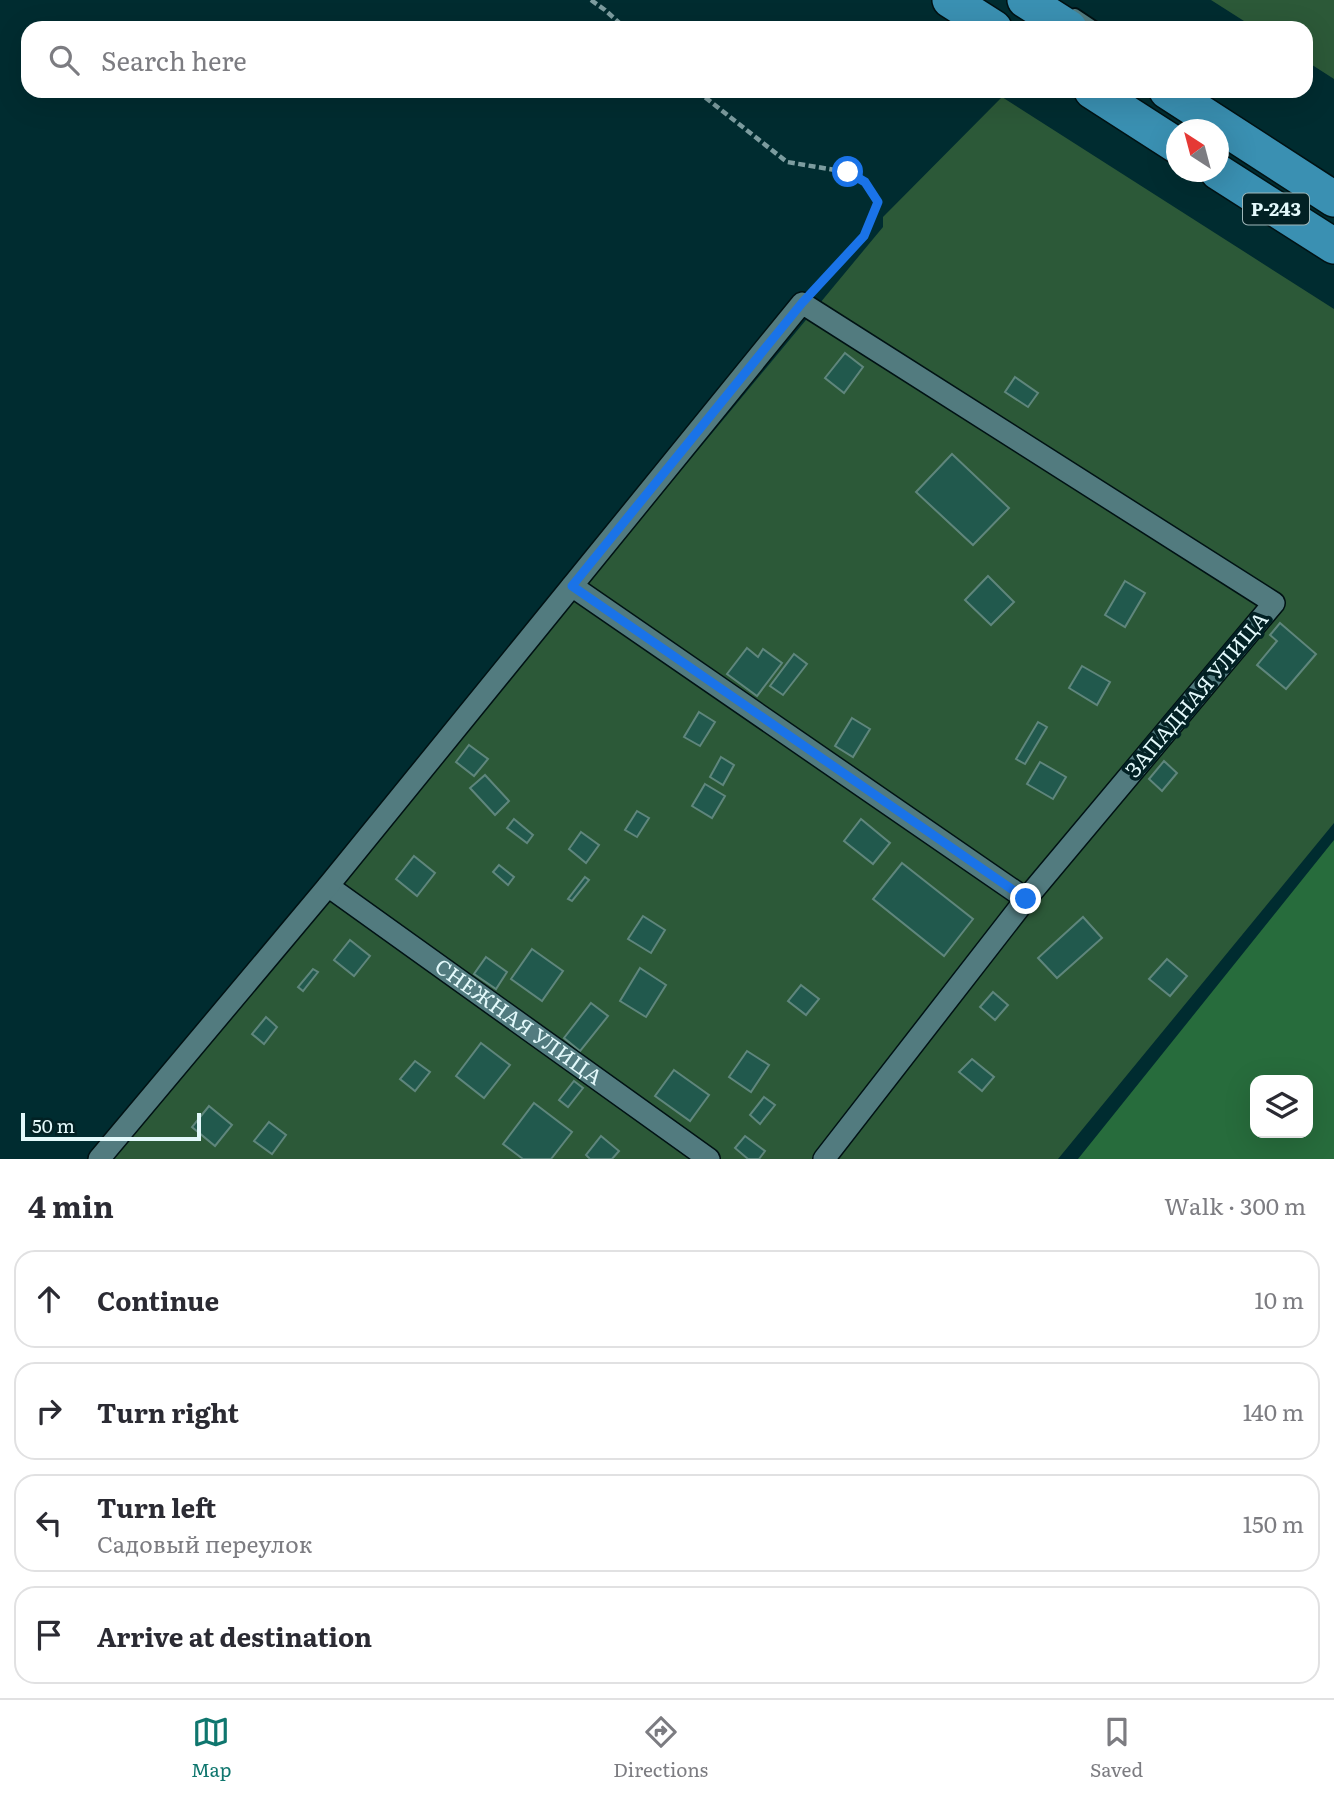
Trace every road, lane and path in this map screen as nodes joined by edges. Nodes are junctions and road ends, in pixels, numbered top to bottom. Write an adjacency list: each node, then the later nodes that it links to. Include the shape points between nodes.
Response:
1 (591, 0): 5 (path)
2 (950, 0): 6 (highway)
3 (1025, 0): 4 (highway)
4 (1066, 18)
5 (618, 21)
6 (983, 21)
7 (706, 98): 16 (path, via 787,162 848,172 865,182 878,202 864,236)
8 (1103, 98): 10 (highway)
9 (1178, 98): 14 (highway, Р-243)
10 (1166, 138)
11 (1301, 165): 13 (lane)
12 (1229, 179): 15 (highway, Р-243)
13 (1334, 190)
14 (1334, 198)
15 (1334, 246)
16 (802, 303): 17 (street); 19 (street, ЗАПАДНАЯ УЛИЦА, via 1274,603)
17 (572, 586): 18 (street); 19 (street)
18 (328, 886): 20 (street); 21 (street, СНЕЖНАЯ УЛИЦА)
19 (1026, 899): 22 (street, ЗАПАДНАЯ УЛИЦА)
20 (99, 1159)
21 (709, 1159)
22 (824, 1159)

